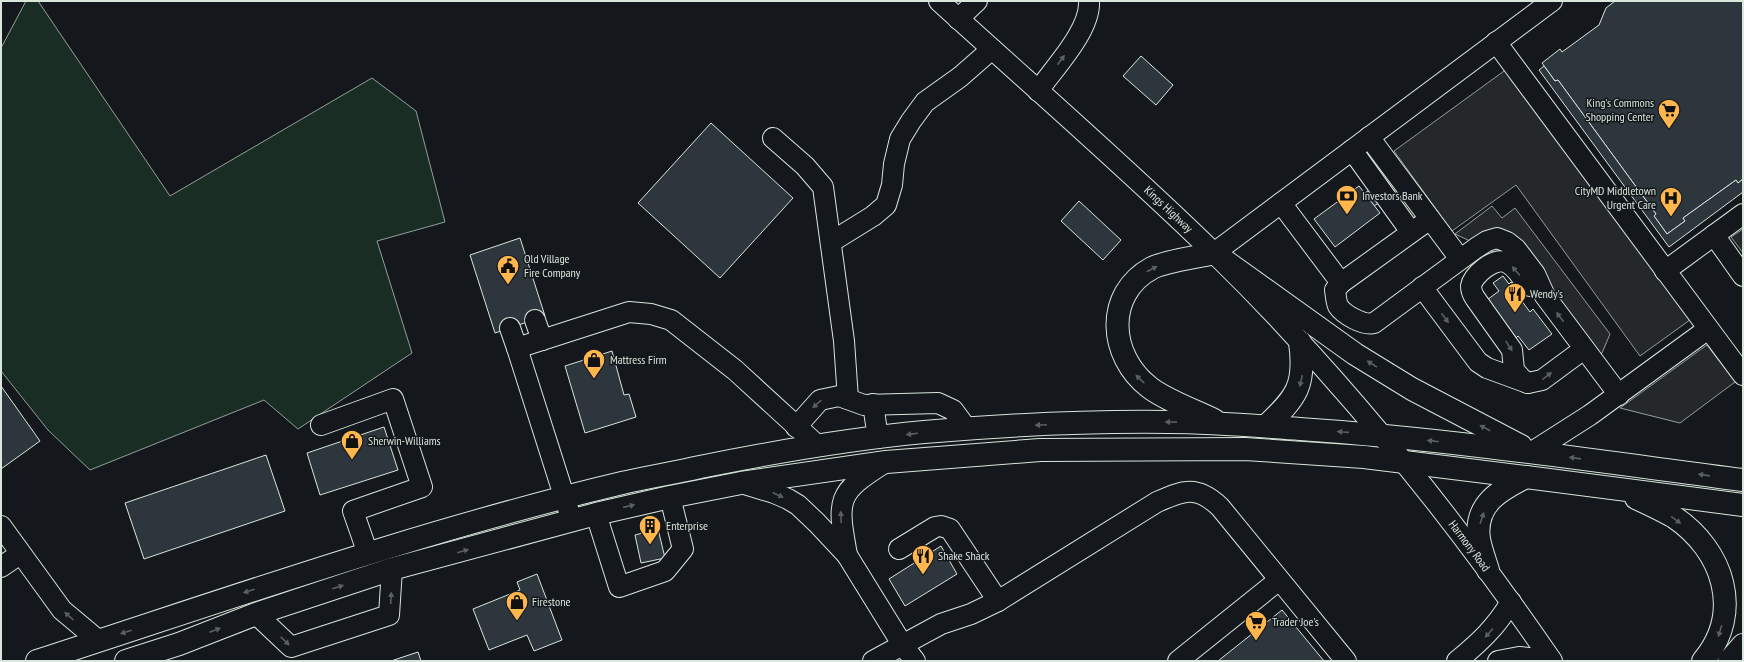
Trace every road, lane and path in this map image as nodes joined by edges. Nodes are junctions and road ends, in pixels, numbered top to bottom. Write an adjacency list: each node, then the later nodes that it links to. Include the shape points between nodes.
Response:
1 (938, 1): 5 (street, Kings Highway)
2 (977, 1): 5 (street)
3 (1089, 1): 8 (street, one-way to 3, via 1074,43 1085,22)
4 (1552, 1): 6 (street)
5 (958, 19): 7 (street, Kings Highway)
6 (1496, 42): 9 (street); 20 (street)
7 (992, 49): 8 (street, Kings Highway); 17 (street, via 960,77 925,102 911,121 900,139 886,205)
8 (1038, 91): 18 (street, Kings Highway)
9 (1369, 137): 11 (street); 14 (street)
10 (773, 138): 17 (street, via 805,166 823,187)
11 (1348, 153): 12 (street); 15 (street)
12 (1281, 203): 18 (street); 22 (street)
13 (1743, 214): 16 (street)
14 (1430, 219): 15 (street); 19 (street)
15 (1407, 235): 22 (street)
16 (1714, 236): 20 (street); 21 (street)
17 (831, 242): 32 (street, via 844,341)
18 (1214, 253): 26 (street, Kings Highway); 34 (highway, one-way to 18, via 1149,388 1134,373 1122,351 1117,317 1130,285 1139,276 1158,265); 42 (highway, one-way to 18, via 1412,389 1355,354)
19 (1460, 259): 23 (street); 24 (street, via 1487,241 1497,238 1507,242 1516,249 1535,274)
20 (1665, 271): 25 (street)
21 (1743, 276)
22 (1341, 283): 23 (street, via 1335,290 1339,307 1370,324)
23 (1422, 287): 30 (street, one-way to 30, via 1482,366)
24 (1545, 296): 28 (street, one-way to 24); 30 (street, one-way to 30, via 1524,281 1504,261 1485,269 1473,280 1471,289 1512,350 1514,370)
25 (1708, 330): 29 (street); 31 (street)
26 (1300, 342): 36 (highway, one-way to 36, via 1302,375 1299,387 1292,400); 39 (street, Kings Highway)
27 (530, 344): 27 (street, via 523,324); 37 (street, via 629,312 651,314 671,320 735,370); 49 (street)
28 (1584, 348): 30 (street, one-way to 28, via 1542,380); 31 (street)
29 (1743, 375)
30 (1528, 383)
31 (1619, 395): 42 (street)
32 (848, 400): 33 (street, via 864,405); 37 (street, one-way to 37, via 839,396 820,400)
33 (873, 404): 38 (street, via 938,403 953,410); 40 (street)
34 (1222, 424): 36 (highway); 38 (highway, one-way to 38, via 1094,423)
35 (321, 425): 57 (street, via 393,399 422,487 352,511)
36 (1266, 426): 39 (highway, one-way to 36)
37 (796, 427): 41 (street)
38 (967, 429): 40 (highway, one-way to 40)
39 (1382, 435): 42 (highway, one-way to 39); 44 (street, Harmony Road)
40 (878, 438): 41 (highway)
41 (817, 446): 49 (highway, via 768,453 629,481)
42 (1532, 452): 46 (highway, one-way to 42)
43 (886, 462): 44 (highway, via 1040,450 1245,450); 47 (highway); 58 (street, one-way to 43, via 840,517 844,498 852,486)
44 (1405, 462): 45 (highway); 61 (street, Harmony Road)
45 (1526, 476): 48 (highway); 61 (highway, one-way to 45, via 1479,527 1487,504 1494,495)
46 (1743, 480)
47 (741, 483): 50 (highway); 58 (street, one-way to 58, via 774,493 798,505)
48 (1616, 489): 51 (highway); 78 (highway, one-way to 78, via 1675,518 1710,552 1718,567 1725,598 1725,614 1719,636)
49 (565, 497): 53 (street); 57 (highway)
50 (670, 497): 52 (highway, one-way to 50); 52 (street, via 683,549 665,571 619,587)
51 (1743, 505)
52 (596, 514): 53 (highway)
53 (572, 521): 60 (highway, one-way to 53)
54 (1, 526): 56 (street)
55 (899, 550): 63 (street, via 935,527 950,529)
56 (20, 554): 59 (street); 66 (street, one-way to 56, via 62,610)
57 (368, 554): 66 (highway, one-way to 66)
58 (847, 555): 67 (street)
59 (1, 567)
60 (392, 569): 65 (highway, one-way to 60); 65 (street, one-way to 60, via 291,647 390,615)
61 (1488, 570): 64 (street, Harmony Road)
62 (1279, 580): 63 (street, via 1212,499 1183,491 1157,502); 74 (street); 75 (street)
63 (998, 601): 67 (street, via 941,624)
64 (1511, 602): 69 (street, Harmony Road); 76 (street, one-way to 76, via 1503,616 1482,640)
65 (256, 614): 71 (highway, one-way to 65, via 179,644)
66 (99, 641): 70 (highway)
67 (902, 644): 72 (street); 73 (street)
68 (1743, 646): 79 (highway)
69 (1551, 660): 77 (street, via 1520,658)
70 (37, 661)
71 (126, 661)
72 (873, 661)
73 (915, 661)
74 (1178, 661)
75 (1346, 661)
76 (1457, 661)
77 (1498, 661)
78 (1703, 661)
79 (1729, 661)

